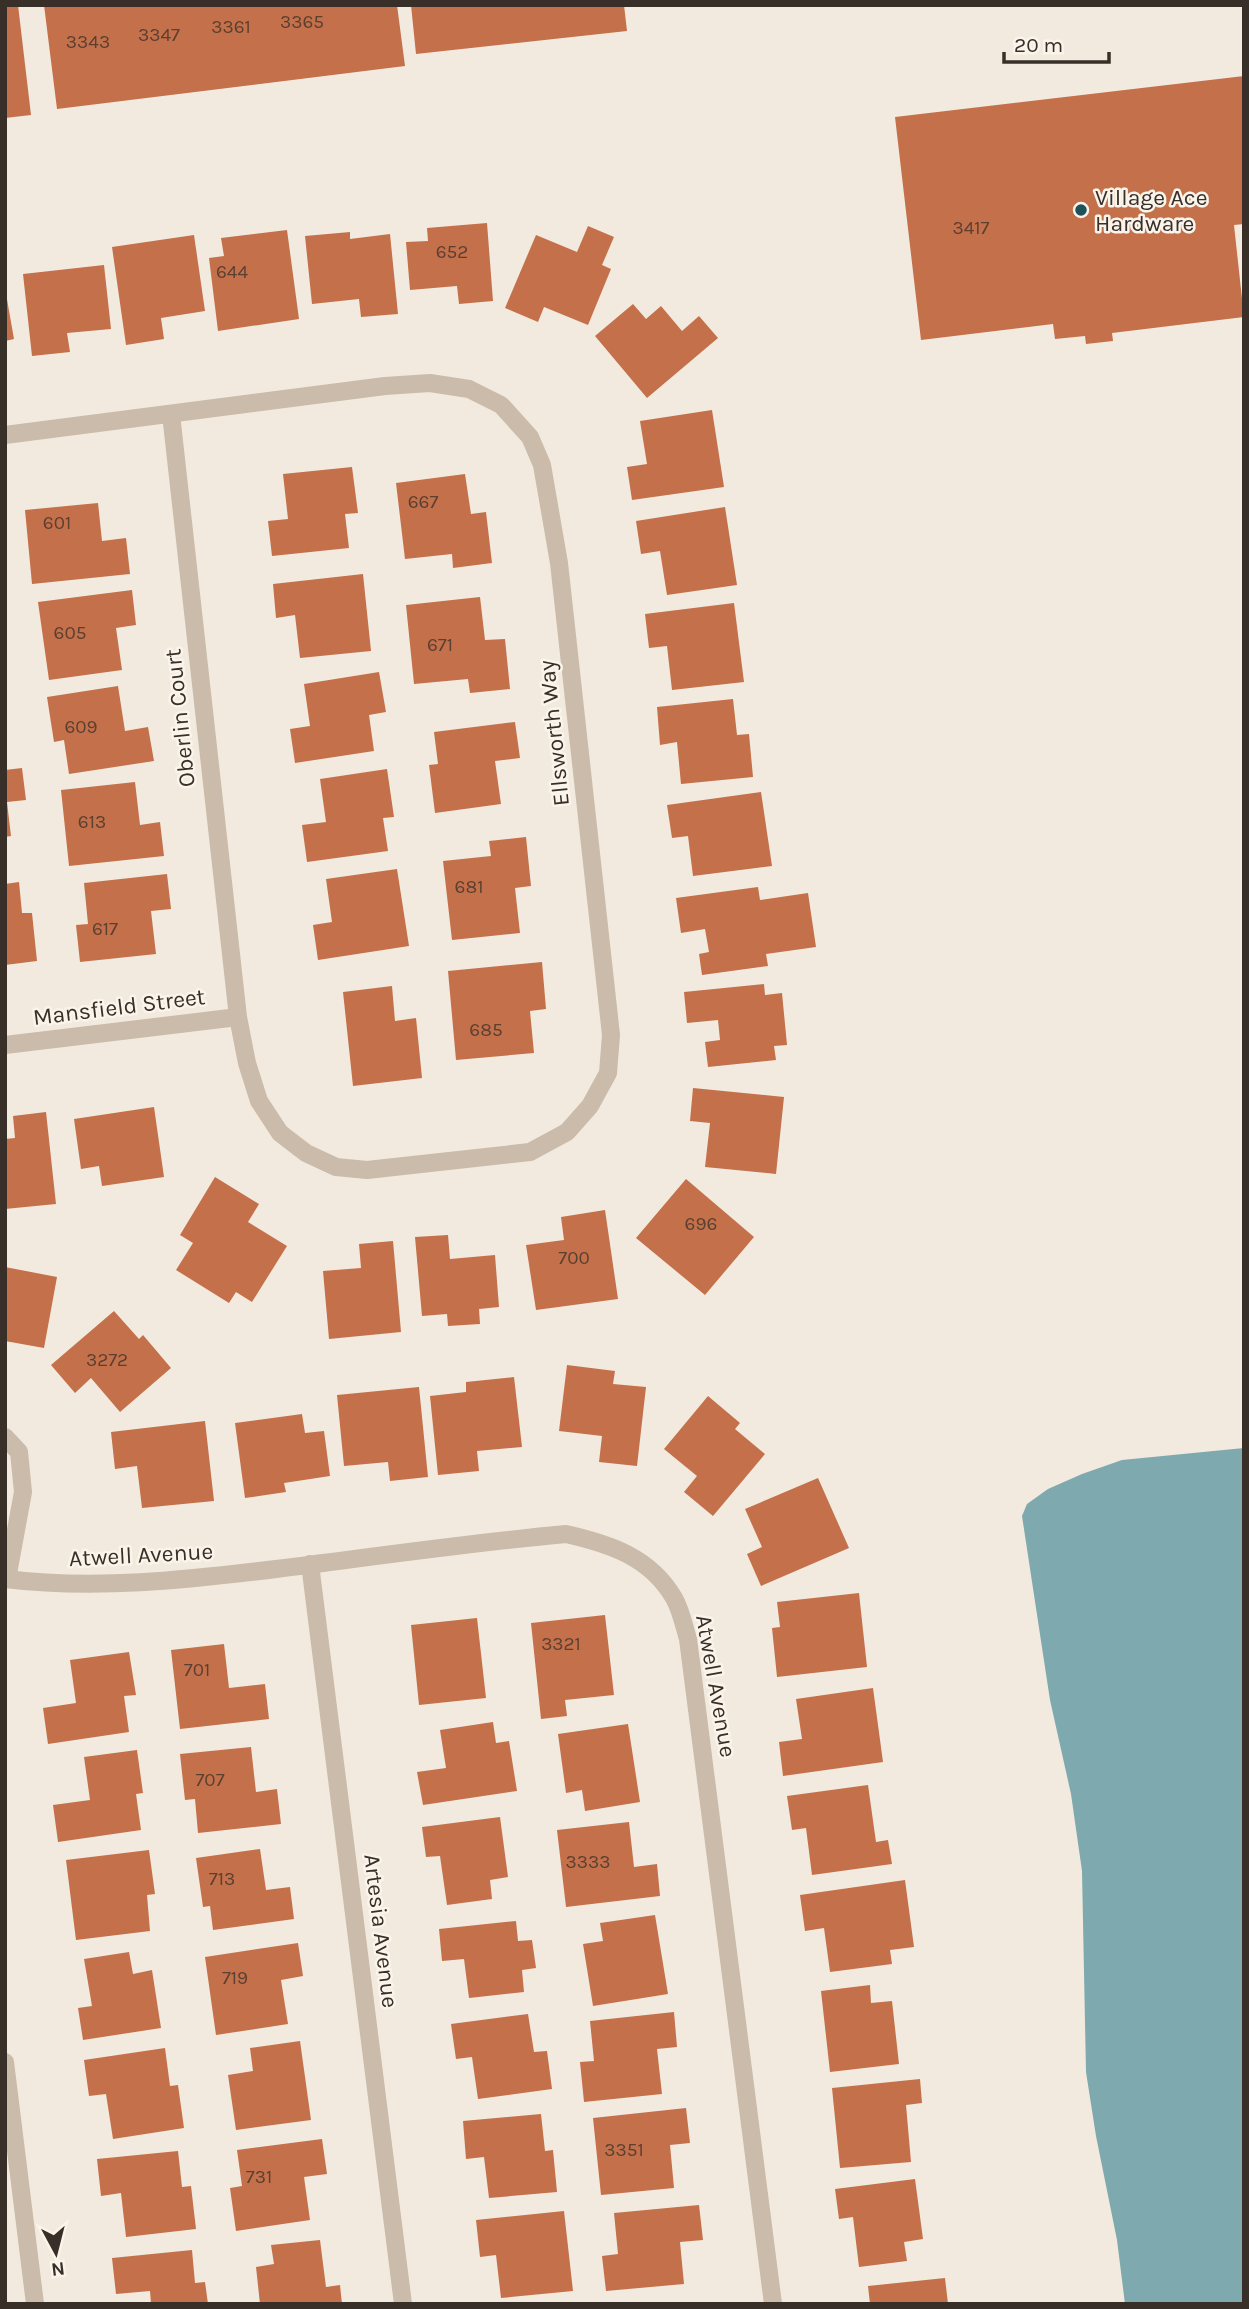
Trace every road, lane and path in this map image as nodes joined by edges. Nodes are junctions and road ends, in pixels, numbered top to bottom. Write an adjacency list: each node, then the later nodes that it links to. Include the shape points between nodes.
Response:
1 (171, 414): 2 (street, Ellsworth Way); 3 (street, Oberlin Court); 3 (street, Ellsworth Way, via 430,383 469,389 501,405 530,437 542,465 559,563 607,989 608,1073 590,1106 566,1132 530,1152 367,1170 337,1167 306,1153 280,1133 259,1101)
2 (5, 435)
3 (238, 1017): 4 (street, Mansfield Street)
4 (5, 1045)
5 (5, 1437): 7 (street, Atwell Avenue, via 19,1452 23,1492)
6 (310, 1564): 7 (street, Atwell Avenue, via 119,1584); 10 (street, Artesia Avenue); 11 (street, Atwell Avenue, via 566,1534 602,1542 633,1556 657,1574 675,1600 688,1639)
7 (6, 1579)
8 (5, 2062): 9 (street)
9 (35, 2304)
10 (403, 2304)
11 (772, 2304)

